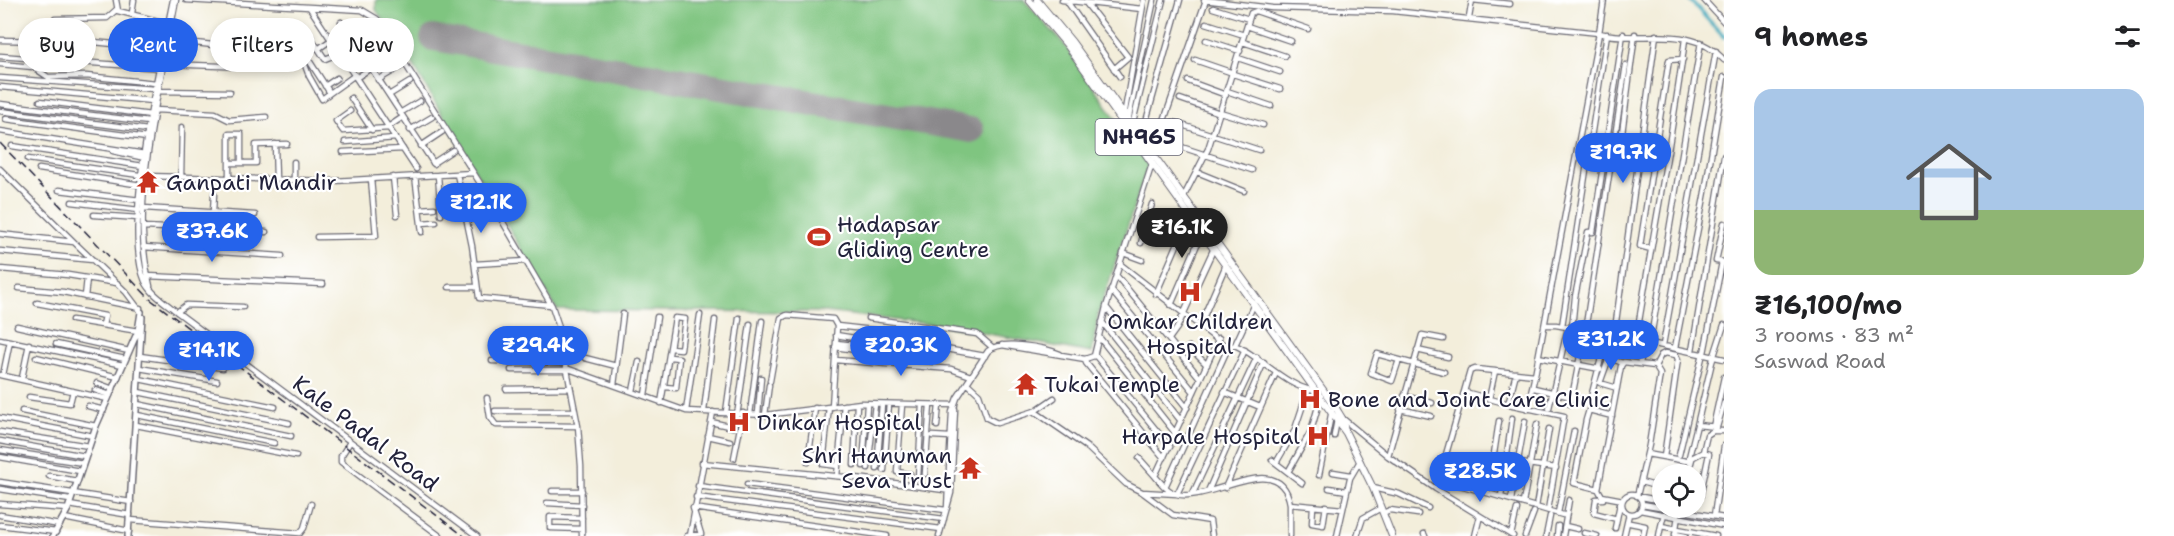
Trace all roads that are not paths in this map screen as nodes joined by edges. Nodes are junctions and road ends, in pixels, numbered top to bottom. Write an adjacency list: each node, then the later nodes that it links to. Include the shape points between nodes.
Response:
1 (116, 0): 22 (street)
2 (134, 0): 23 (street)
3 (175, 0): 26 (street)
4 (186, 0): 19 (street)
5 (1029, 0): 16 (highway, NH965)
6 (1064, 0): 17 (street); 63 (street)
7 (1144, 0): 21 (street)
8 (1154, 0): 106 (street)
9 (1162, 0): 106 (street)
10 (1180, 0): 120 (street)
11 (1205, 0): 15 (street); 133 (street)
12 (1472, 0): 18 (street); 27 (street)
13 (1604, 0): 33 (street)
14 (1704, 0): 29 (street)
15 (1240, 2): 27 (street)
16 (1039, 3): 106 (highway, NH965); 142 (highway, NH965)
17 (1086, 3): 21 (street); 63 (street, via 1128,57)
18 (1510, 4)
19 (310, 8): 34 (street); 152 (street, via 362,10 377,20)
20 (1213, 8): 28 (street)
21 (1142, 9): 106 (street)
22 (116, 10): 23 (street); 24 (street, via 107,18)
23 (132, 13): 25 (street)
24 (96, 18)
25 (149, 18)
26 (171, 18)
27 (1469, 18): 33 (street)
28 (1249, 19): 31 (street); 32 (street, via 1253,11)
29 (1724, 22)
30 (1206, 23): 38 (street)
31 (1247, 26): 38 (street); 43 (street)
32 (1308, 29)
33 (1599, 33): 35 (street); 134 (street)
34 (327, 34)
35 (1607, 34): 36 (street); 137 (street)
36 (1623, 34): 37 (street); 247 (street, via 1593,232 1588,232)
37 (1635, 34): 39 (street); 122 (street)
38 (1245, 35): 44 (street)
39 (1656, 35): 40 (street); 252 (street)
40 (1685, 39): 45 (street); 55 (street)
41 (0, 40): 46 (street)
42 (1206, 40): 50 (street)
43 (1292, 41)
44 (1243, 42): 50 (street); 53 (street)
45 (1701, 42): 51 (street); 262 (street)
46 (108, 43)
47 (327, 43): 49 (street)
48 (315, 44): 49 (street)
49 (318, 49): 56 (street)
50 (1240, 51): 54 (street)
51 (1716, 51): 58 (street); 267 (street)
52 (0, 56): 59 (street)
53 (1285, 56)
54 (1238, 58): 72 (street); 73 (street)
55 (1683, 59): 149 (street, via 1669,60); 150 (street)
56 (327, 60): 62 (street)
57 (1195, 60): 73 (street)
58 (1724, 60)
59 (108, 63)
60 (0, 64): 84 (street, via 33,66 48,77 86,76)
61 (1626, 65): 249 (street)
62 (315, 67)
63 (1114, 69): 75 (street)
64 (315, 70): 82 (street)
65 (160, 72): 84 (street)
66 (160, 72): 84 (street)
67 (309, 72): 87 (street, via 322,99)
68 (352, 72): 74 (street)
69 (361, 72): 74 (street)
70 (373, 72): 79 (street)
71 (392, 72): 79 (street)
72 (1280, 72)
73 (1233, 73): 85 (street); 88 (street)
74 (355, 77): 87 (street); 111 (street)
75 (1120, 77)
76 (1724, 77): 271 (street)
77 (0, 78): 84 (street)
78 (336, 78): 82 (street)
79 (378, 80): 89 (street)
80 (1188, 81): 88 (street)
81 (410, 82): 89 (street)
82 (325, 86): 87 (street)
83 (0, 87): 93 (street)
84 (156, 88): 86 (street); 93 (street); 97 (street)
85 (1280, 89)
86 (230, 92)
87 (330, 93)
88 (1227, 93): 96 (street); 100 (street)
89 (389, 95): 102 (street)
90 (351, 99): 113 (street)
91 (1180, 99): 100 (street)
92 (40, 101): 101 (street)
93 (153, 101): 101 (street)
94 (420, 101): 102 (street)
95 (0, 104): 107 (street)
96 (1271, 106)
97 (155, 110): 103 (street, via 215,113 229,120); 135 (street)
98 (0, 111): 112 (street)
99 (350, 111): 113 (street, via 336,121 344,131)
100 (1220, 113): 109 (street); 117 (street)
101 (151, 115): 107 (street)
102 (401, 115): 111 (street); 114 (street)
103 (266, 117)
104 (432, 117): 114 (street)
105 (6, 119): 118 (street)
106 (1128, 121): 120 (highway, NH965)
107 (149, 122): 112 (street)
108 (1173, 122): 117 (street)
109 (1263, 125)
110 (182, 127): 157 (street)
111 (389, 128): 113 (street); 119 (street)
112 (148, 130): 118 (street)
113 (372, 130)
114 (410, 130): 127 (street)
115 (0, 131): 135 (street)
116 (442, 132): 127 (street)
117 (1212, 135): 130 (street); 132 (street)
118 (147, 138): 135 (street)
119 (396, 138): 123 (street); 128 (street)
120 (1141, 139): 133 (highway, NH965)
121 (1166, 141): 132 (street)
122 (1621, 141)
123 (345, 142)
124 (275, 144): 125 (street); 141 (street, via 256,145 256,163); 160 (street)
125 (287, 144)
126 (12, 146): 143 (street)
127 (421, 146): 129 (street, via 433,163)
128 (403, 149): 131 (street); 146 (street)
129 (453, 150)
130 (1259, 150)
131 (343, 152)
132 (1206, 154): 147 (street); 148 (street)
133 (1152, 155): 168 (highway, NH965)
134 (1577, 155): 137 (street); 246 (street)
135 (146, 156): 143 (street); 154 (street)
136 (1724, 156): 156 (street)
137 (1589, 157): 247 (street)
138 (28, 159): 154 (street)
139 (294, 162): 162 (street)
140 (229, 163): 141 (street); 141 (street, via 229,134 241,134); 159 (street)
141 (241, 163)
142 (1152, 165): 180 (highway, NH965); 181 (street)
143 (143, 166): 154 (street)
144 (0, 168): 194 (street)
145 (39, 169): 163 (street)
146 (416, 169)
147 (1252, 170)
148 (1197, 172): 165 (street); 168 (street)
149 (1653, 172): 150 (street); 198 (street, via 1640,246)
150 (1666, 173): 198 (street)
151 (457, 174): 152 (street); 153 (street); 183 (street)
152 (473, 174): 204 (street)
153 (438, 175): 155 (street); 179 (street)
154 (144, 176): 157 (street); 163 (street); 173 (street)
155 (415, 176): 158 (street); 174 (street)
156 (1722, 176): 278 (street)
157 (181, 177): 159 (street)
158 (393, 177): 161 (street); 178 (street)
159 (229, 178): 160 (street)
160 (276, 179): 162 (street)
161 (371, 179): 162 (street); 193 (street, via 376,236)
162 (294, 180)
163 (141, 185): 169 (street)
164 (59, 190): 169 (street)
165 (1244, 191)
166 (214, 194): 175 (street)
167 (478, 197): 183 (street, via 481,217)
168 (1183, 198): 379 (highway, NH965)
169 (140, 200): 173 (street)
170 (72, 202): 173 (street)
171 (1152, 204): 184 (street)
172 (434, 208): 174 (street)
173 (141, 209): 175 (street); 182 (street); 188 (street)
174 (420, 209): 186 (street)
175 (213, 212): 176 (street)
176 (255, 214)
177 (94, 215): 182 (street)
178 (397, 215)
179 (441, 215)
180 (1190, 215): 191 (highway, NH965); 220 (street)
181 (1135, 217): 184 (street); 200 (street)
182 (139, 218): 219 (street, via 139,259)
183 (467, 220): 206 (street)
184 (1147, 221): 195 (street)
185 (436, 222): 186 (street)
186 (421, 223): 190 (street)
187 (1724, 223): 205 (street, via 1716,261)
188 (143, 227): 189 (street); 196 (street)
189 (266, 232)
190 (422, 232)
191 (1203, 232): 197 (highway, NH965); 223 (street)
192 (0, 234): 194 (street)
193 (317, 237)
194 (74, 242): 203 (street)
195 (1141, 243)
196 (143, 247): 201 (street); 211 (street)
197 (1214, 248): 208 (highway, NH965); 232 (street)
198 (1651, 249): 260 (street)
199 (0, 251): 203 (street)
200 (1123, 253): 202 (street); 207 (street)
201 (282, 256)
202 (1142, 260)
203 (93, 261): 213 (street)
204 (526, 261): 206 (street); 225 (street)
205 (1723, 262): 279 (street)
206 (475, 264): 216 (street)
207 (1120, 264): 210 (street); 220 (street)
208 (1226, 265): 224 (highway, NH965); 242 (street)
209 (0, 270): 212 (street)
210 (1116, 275): 218 (street); 258 (street)
211 (147, 276): 214 (street); 219 (street)
212 (87, 278): 213 (street); 221 (street)
213 (117, 283): 228 (street)
214 (323, 284)
215 (449, 287): 216 (street)
216 (477, 287): 225 (street, via 479,298)
217 (19, 288): 221 (street)
218 (1111, 290): 227 (street); 341 (street)
219 (151, 291): 229 (street, Kale Padal Road)
220 (1156, 294): 223 (street)
221 (85, 297): 228 (street)
222 (37, 303): 241 (street, via 105,316)
223 (1171, 304): 232 (street)
224 (1255, 304): 266 (street); 346 (highway, NH965)
225 (552, 305): 255 (street)
226 (243, 307): 229 (street, via 186,305)
227 (1106, 307): 239 (street); 378 (street)
228 (141, 310): 248 (main road); 282 (main road)
229 (177, 312): 428 (street, Kale Padal Road)
230 (623, 315): 306 (street)
231 (700, 315): 387 (street)
232 (1184, 315): 242 (street); 258 (street)
233 (657, 317): 347 (street)
234 (739, 318): 391 (street)
235 (868, 318): 268 (street, via 978,334)
236 (72, 320): 241 (street)
237 (715, 320): 388 (street)
238 (762, 321): 393 (street)
239 (1102, 322): 254 (street); 402 (street)
240 (750, 324): 392 (street)
241 (103, 325): 248 (street)
242 (1200, 325): 256 (street)
243 (1724, 325): 289 (street)
244 (17, 326): 274 (street)
245 (837, 326): 250 (street); 283 (street, via 926,336 940,348); 396 (street, via 829,318 781,318)
246 (1545, 326): 247 (street); 288 (street)
247 (1567, 327): 249 (street); 297 (street)
248 (138, 331): 274 (main road)
249 (1586, 331): 251 (street); 302 (street)
250 (836, 335): 265 (street); 277 (street)
251 (1607, 335): 252 (street); 312 (street)
252 (1614, 336): 260 (street)
253 (511, 337): 255 (street)
254 (1099, 337): 281 (street); 419 (street)
255 (561, 338): 276 (street)
256 (1219, 338): 270 (street); 304 (street)
257 (0, 339): 261 (street)
258 (1168, 339): 280 (street)
259 (1443, 339): 273 (street, via 1422,335)
260 (1636, 340): 262 (street)
261 (10, 341): 263 (street); 318 (street)
262 (1650, 343): 267 (street)
263 (29, 344): 298 (street); 323 (street)
264 (56, 344): 298 (street)
265 (836, 345): 294 (street); 307 (street, via 906,351)
266 (1235, 345): 270 (street); 272 (street)
267 (1663, 345): 271 (street)
268 (992, 347): 283 (street); 292 (street, via 1007,343)
269 (671, 348): 269 (street, via 675,318 685,320 681,349); 285 (street)
270 (1228, 348): 485 (street)
271 (1675, 348): 278 (street)
272 (1245, 350): 286 (street); 342 (street)
273 (1417, 350): 287 (street); 305 (street)
274 (129, 351): 298 (main road)
275 (499, 351): 276 (street)
276 (563, 351): 309 (street)
277 (934, 351)
278 (1692, 351): 279 (street)
279 (1703, 353): 289 (street); 405 (street)
280 (1180, 354): 304 (street, via 1189,346); 325 (street)
281 (1095, 355): 292 (street); 432 (street)
282 (141, 356): 310 (main road); 311 (street)
283 (985, 356): 320 (street)
284 (36, 357): 321 (street)
285 (670, 357): 332 (street); 332 (street, via 679,358 676,388)
286 (1257, 357): 300 (street); 350 (street)
287 (1448, 357)
288 (1538, 357): 297 (street); 319 (street)
289 (1715, 357): 293 (street); 409 (street)
290 (585, 358): 306 (street)
291 (1613, 358): 301 (street); 303 (street, via 1617,340 1640,343); 334 (street, via 1606,362 1600,383)
292 (1085, 359): 447 (street)
293 (1724, 359)
294 (835, 360): 307 (street); 375 (street)
295 (1399, 360): 295 (street, via 1377,354 1371,374 1392,381); 305 (street)
296 (492, 361): 309 (street)
297 (1561, 361): 302 (street); 344 (street)
298 (124, 362): 321 (main road)
299 (639, 362): 339 (street)
300 (1264, 362): 316 (street); 355 (street)
301 (1623, 363): 303 (street); 334 (street)
302 (1579, 364): 312 (street); 351 (street)
303 (1640, 364): 308 (street)
304 (1207, 365): 325 (street)
305 (1413, 365): 315 (street); 348 (street)
306 (616, 366): 330 (street)
307 (904, 366): 320 (street, via 951,369)
308 (1655, 366): 436 (street, via 1660,374); 444 (street, via 1665,353 1678,359)
309 (566, 367): 313 (street); 330 (street); 331 (street)
310 (140, 368): 326 (main road); 327 (street)
311 (223, 368)
312 (1600, 369): 351 (street, via 1590,401)
313 (511, 370)
314 (1495, 371): 317 (street); 343 (street, via 1472,369); 354 (street)
315 (1444, 372)
316 (1276, 373): 337 (street); 376 (street)
317 (1516, 373): 319 (street); 365 (street)
318 (2, 375): 323 (street)
319 (1534, 375): 333 (street)
320 (971, 376): 329 (street)
321 (117, 377): 345 (main road)
322 (1724, 377): 414 (street)
323 (22, 378): 338 (street)
324 (761, 378): 394 (street)
325 (1200, 378): 341 (street)
326 (139, 379): 340 (main road); 374 (street)
327 (218, 381)
328 (97, 383): 345 (street)
329 (967, 383): 373 (street); 389 (street, via 979,394 991,421 1005,422)
330 (614, 385): 339 (street)
331 (570, 387): 335 (street); 386 (street)
332 (664, 387): 356 (street)
333 (1534, 388): 344 (street); 382 (street)
334 (1617, 388): 398 (street)
335 (506, 389)
336 (95, 390): 345 (street)
337 (1308, 390): 346 (street); 466 (street, via 1294,432 1274,462)
338 (73, 391): 345 (street); 349 (street, via 70,403)
339 (633, 391): 347 (street)
340 (138, 392): 359 (main road); 407 (street)
341 (1194, 392): 378 (street)
342 (1224, 392): 350 (street); 501 (street)
343 (1465, 392): 354 (street); 477 (street)
344 (1552, 393): 351 (street); 380 (street)
345 (110, 394): 383 (main road)
346 (1319, 394): 379 (highway, NH965); 466 (street, via 1312,427)
347 (645, 395): 356 (street)
348 (1404, 396): 357 (street); 381 (street)
349 (29, 397)
350 (1237, 397): 355 (street); 499 (street)
351 (1572, 397): 366 (street)
352 (487, 398): 412 (street, via 490,417 496,425)
353 (1054, 398): 389 (street)
354 (1489, 399): 365 (street)
355 (1247, 402): 376 (street); 490 (street)
356 (661, 403): 387 (street)
357 (1432, 403)
358 (1724, 403): 414 (street, via 1717,427)
359 (137, 404): 395 (main road); 421 (street)
360 (857, 404): 361 (street); 367 (street); 458 (street)
361 (867, 404): 362 (street); 362 (street, via 865,467)
362 (875, 404): 363 (street)
363 (882, 404): 364 (street); 462 (street)
364 (889, 404): 368 (street); 463 (street)
365 (1508, 404): 382 (street)
366 (1570, 404)
367 (844, 405): 375 (street); 459 (street)
368 (902, 405): 369 (street); 469 (street, via 897,472)
369 (922, 405): 370 (street); 476 (street)
370 (930, 405): 371 (street); 470 (street)
371 (939, 405): 373 (street); 413 (street)
372 (88, 406): 383 (street)
373 (955, 406): 425 (street); 438 (street)
374 (275, 407)
375 (830, 407): 377 (street); 437 (street)
376 (1260, 407): 486 (street)
377 (815, 408): 396 (street); 435 (street)
378 (1187, 408): 402 (street)
379 (1332, 408): 401 (highway, NH965); 471 (street)
380 (1549, 408)
381 (1400, 409): 397 (street); 442 (street)
382 (1527, 409): 461 (street, via 1563,416)
383 (104, 410): 411 (main road)
384 (22, 411): 411 (street)
385 (495, 411): 386 (street)
386 (575, 411): 412 (street)
387 (686, 411): 388 (street)
388 (705, 411): 390 (street)
389 (1034, 411): 498 (street, via 1088,448 1126,484)
390 (714, 412): 391 (street); 406 (street)
391 (726, 412): 392 (street)
392 (740, 413): 393 (street); 406 (street, via 733,427); 445 (street)
393 (750, 414): 394 (street)
394 (758, 414): 396 (street)
395 (137, 415): 410 (main road); 429 (street)
396 (765, 415)
397 (1431, 416)
398 (1612, 416): 492 (street); 492 (street, via 1589,410 1586,420 1574,483)
399 (0, 418): 420 (street)
400 (1512, 418): 450 (street)
401 (1340, 419): 424 (street); 442 (street); 451 (highway, NH965)
402 (1181, 421): 419 (street)
403 (1499, 421): 449 (street)
404 (1525, 421): 453 (street)
405 (1686, 421): 409 (street); 439 (street)
406 (711, 422): 422 (street)
407 (289, 423)
408 (1537, 424): 456 (street)
409 (1697, 424): 414 (street); 448 (street)
410 (136, 425): 441 (street); 511 (main road)
411 (96, 426): 420 (main road)
412 (578, 426): 494 (street)
413 (937, 426)
414 (1713, 427)
415 (1549, 429): 460 (street)
416 (1574, 431): 465 (street)
417 (1724, 431): 434 (street, via 1707,435)
418 (0, 432): 430 (street)
419 (1176, 434): 432 (street)
420 (93, 436): 430 (main road)
421 (291, 436)
422 (708, 436): 427 (street); 455 (street)
423 (932, 436): 425 (street)
424 (1334, 436)
425 (950, 437): 438 (street)
426 (0, 441): 440 (street)
427 (730, 441)
428 (350, 442): 568 (street, via 341,462); 569 (street, Kale Padal Road)
429 (274, 443)
430 (89, 446): 440 (main road)
431 (1724, 446): 537 (street)
432 (1170, 447): 447 (street)
433 (0, 450): 454 (street)
434 (1703, 452): 448 (street); 468 (street, via 1710,456)
435 (809, 453): 437 (street); 452 (street)
436 (1647, 454): 444 (street); 480 (street)
437 (824, 455): 459 (street, via 823,464)
438 (951, 455): 495 (street)
439 (1679, 455)
440 (86, 456): 454 (main road)
441 (296, 456)
442 (1388, 456): 491 (street)
443 (0, 457): 464 (street)
444 (1664, 457): 448 (street, via 1686,461)
445 (734, 458)
446 (1139, 458): 475 (street)
447 (1164, 458): 475 (street)
448 (1691, 458): 457 (street)
449 (1493, 459): 450 (street); 500 (street)
450 (1507, 460): 453 (street); 503 (street)
451 (1360, 461): 472 (street); 488 (highway, NH965)
452 (808, 462)
453 (1518, 462): 456 (street); 507 (street)
454 (83, 463): 464 (main road)
455 (702, 463): 474 (street); 484 (street)
456 (1531, 464): 460 (street); 513 (street)
457 (1690, 464)
458 (854, 465)
459 (838, 466): 474 (street)
460 (1543, 466): 461 (street); 528 (street)
461 (1556, 468): 465 (street); 531 (street)
462 (877, 469)
463 (884, 470)
464 (80, 471): 478 (main road)
465 (1564, 471): 531 (street, via 1561,514)
466 (1288, 472): 481 (street)
467 (1333, 472): 472 (street)
468 (1706, 473)
469 (910, 474)
470 (925, 474)
471 (1319, 475)
472 (1351, 475): 496 (street)
473 (49, 476): 478 (street)
474 (837, 476): 495 (street)
475 (1155, 476): 485 (street)
476 (918, 478)
477 (1439, 479): 491 (street); 500 (street)
478 (77, 481): 497 (main road)
479 (0, 482): 497 (street)
480 (1641, 482): 483 (street); 502 (street)
481 (1302, 483)
482 (747, 484): 525 (street)
483 (1652, 485)
484 (698, 486): 504 (street); 546 (street)
485 (1165, 487): 501 (street)
486 (1226, 488): 490 (street); 517 (street, via 1256,477 1272,478 1285,487)
487 (1329, 488): 496 (street)
488 (1373, 488): 524 (street); 529 (highway, NH965)
489 (0, 489): 515 (street)
490 (1209, 489): 499 (street)
491 (1436, 489): 536 (street)
492 (1598, 489): 505 (street)
493 (552, 491): 494 (street)
494 (582, 491): 518 (street)
495 (949, 491): 525 (street)
496 (1347, 491): 526 (street)
497 (74, 492): 511 (street); 515 (main road)
498 (1142, 492): 501 (street); 574 (street, via 1173,515 1210,521)
499 (1192, 493): 501 (street)
500 (1488, 493): 503 (street)
501 (1177, 494)
502 (1637, 496): 506 (street); 510 (street, via 1631,494); 521 (street)
503 (1501, 497): 507 (street)
504 (696, 498): 523 (street); 559 (street)
505 (1604, 498): 509 (street); 547 (street, via 1596,499 1594,513)
506 (1652, 499)
507 (1511, 500): 513 (street)
508 (1569, 500): 552 (street)
509 (1616, 500): 510 (street); 547 (street, via 1620,505)
510 (1623, 500): 533 (street, via 1622,507)
511 (131, 502): 540 (main road)
512 (547, 503): 518 (street)
513 (1523, 503): 528 (street)
514 (0, 504): 515 (street)
515 (69, 504): 539 (main road); 540 (street)
516 (311, 504): 566 (street)
517 (1290, 504): 519 (street); 575 (street)
518 (582, 505): 542 (street)
519 (1326, 506): 520 (street, via 1323,525 1312,523); 526 (street)
520 (1313, 507)
521 (1641, 507): 522 (street); 530 (street); 533 (street)
522 (1652, 507)
523 (693, 508): 571 (street); 571 (street, via 701,534); 572 (street)
524 (1428, 508)
525 (946, 509): 546 (street)
526 (1343, 509): 576 (street)
527 (1517, 509): 567 (street)
528 (1535, 510): 531 (street); 581 (street)
529 (1382, 511): 532 (street); 577 (street, via 1363,518); 578 (highway, NH965)
530 (1652, 511)
531 (1549, 513): 582 (street)
532 (1418, 514)
533 (1631, 514): 548 (street); 586 (street)
534 (0, 515): 538 (street)
535 (1706, 515): 537 (street)
536 (1480, 516): 560 (street); 579 (street)
537 (1714, 516): 545 (street)
538 (15, 517): 550 (street); 555 (street)
539 (64, 518): 550 (main road); 562 (street)
540 (130, 518): 562 (main road); 566 (street)
541 (564, 518): 542 (street); 556 (street); 556 (street, via 550,517 550,528)
542 (582, 518): 558 (street)
543 (1663, 518): 553 (street)
544 (1678, 518): 554 (street); 564 (street)
545 (1724, 518)
546 (944, 519): 559 (street)
547 (1617, 519): 557 (street)
548 (1630, 523): 586 (street); 587 (street, via 1645,526)
549 (0, 525): 555 (street)
550 (60, 525): 565 (main road)
551 (1558, 526): 583 (street)
552 (1565, 526): 561 (street); 584 (street)
553 (1661, 526): 564 (street); 588 (street)
554 (1721, 526): 590 (street)
555 (15, 527): 565 (street)
556 (564, 528): 558 (street)
557 (1615, 528)
558 (582, 529): 570 (street)
559 (941, 529): 573 (street)
560 (1502, 529): 567 (street); 580 (street)
561 (1578, 529)
562 (129, 533)
563 (1584, 533): 585 (street)
564 (1676, 533): 589 (street); 590 (street)
565 (55, 534)
566 (300, 535)
567 (1512, 535)
568 (440, 536)
569 (477, 536)
570 (582, 536)
571 (689, 536)
572 (887, 536)
573 (939, 536)
574 (1212, 536)
575 (1290, 536)
576 (1337, 536)
577 (1357, 536)
578 (1392, 536)
579 (1475, 536)
580 (1501, 536)
581 (1524, 536)
582 (1546, 536)
583 (1557, 536)
584 (1563, 536)
585 (1597, 536)
586 (1626, 536)
587 (1643, 536)
588 (1659, 536)
589 (1685, 536)
590 (1716, 536)

